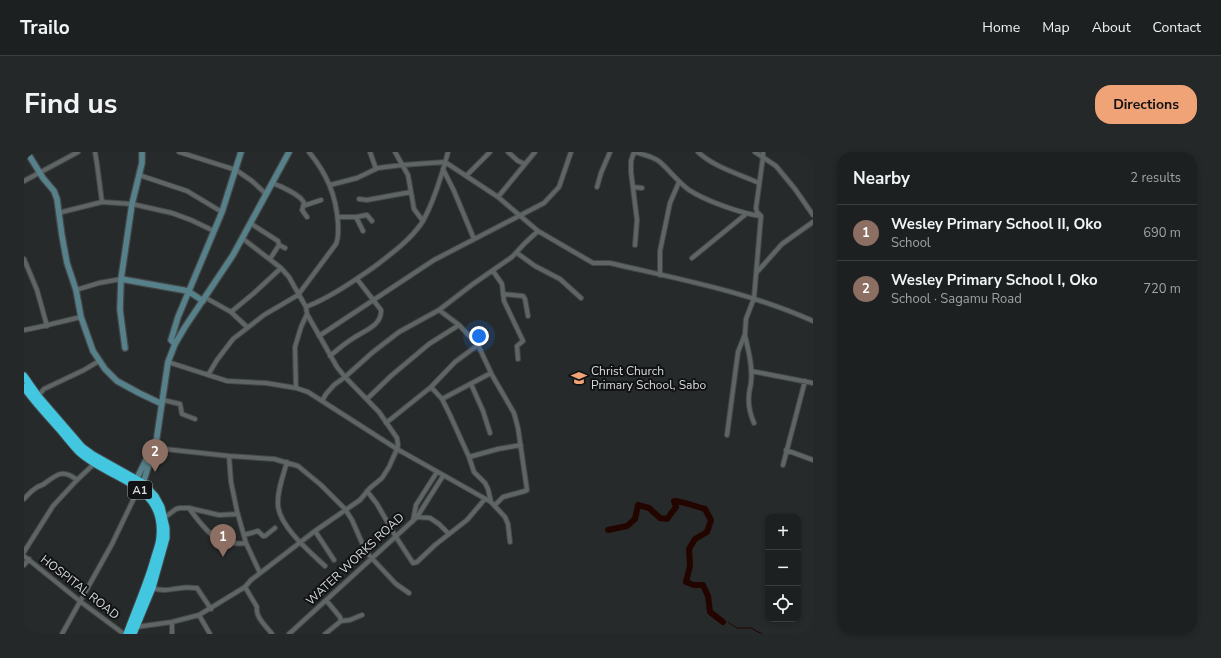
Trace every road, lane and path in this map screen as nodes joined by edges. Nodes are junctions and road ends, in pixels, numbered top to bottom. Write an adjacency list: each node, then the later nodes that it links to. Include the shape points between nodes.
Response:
1 (27, 152): 27 (street)
2 (78, 152): 27 (street)
3 (95, 152): 43 (street)
4 (142, 152): 28 (street)
5 (179, 152): 26 (street)
6 (241, 152): 26 (street)
7 (289, 152): 32 (street)
8 (310, 152): 34 (street)
9 (370, 152): 24 (street)
10 (396, 152): 23 (street)
11 (448, 152): 21 (street)
12 (490, 152): 29 (street)
13 (508, 152): 22 (street)
14 (535, 152): 22 (street)
15 (571, 152): 49 (street, via 559,187 544,203)
16 (610, 152): 36 (street)
17 (634, 152): 31 (street, via 660,162); 35 (street, via 631,161)
18 (698, 152): 33 (street, via 725,169)
19 (756, 152): 20 (street)
20 (763, 154): 33 (street); 50 (street, via 795,189)
21 (445, 162): 23 (street); 25 (street); 29 (street)
22 (525, 164): 40 (street)
23 (402, 165): 24 (street); 38 (street, via 408,175)
24 (376, 169): 34 (street)
25 (443, 169): 56 (street); 63 (street)
26 (236, 170): 39 (street); 46 (street)
27 (40, 172): 30 (street); 47 (street, via 54,191)
28 (139, 174): 44 (street); 46 (street, via 187,191)
29 (466, 176): 40 (street)
30 (24, 181)
31 (679, 182): 48 (street, via 701,196); 74 (street, via 670,203 660,251)
32 (272, 183): 39 (street); 45 (street, via 303,200)
33 (759, 183): 53 (street, via 756,208)
34 (330, 185): 51 (street)
35 (633, 187): 37 (street); 65 (street, via 637,220)
36 (597, 188)
37 (642, 188)
38 (411, 192): 42 (street); 56 (street, via 414,209)
39 (266, 194): 58 (street)
40 (498, 197): 49 (street)
41 (321, 200): 45 (street)
42 (359, 200)
43 (102, 202): 44 (street); 47 (street)
44 (132, 204): 59 (street, via 172,213); 75 (street)
45 (303, 206): 54 (street, via 302,210)
46 (222, 212): 59 (street)
47 (58, 213): 77 (street, via 67,263)
48 (746, 214): 53 (street); 68 (street)
49 (521, 215): 61 (street); 63 (street)
50 (813, 215)
51 (338, 216): 52 (street); 80 (street, via 339,235 336,244)
52 (356, 216): 55 (street, via 367,215); 60 (street)
53 (761, 216): 73 (street)
54 (306, 217)
55 (372, 220)
56 (423, 221): 76 (street, via 403,244)
57 (813, 222): 73 (street, via 782,244)
58 (250, 223): 62 (street); 64 (street)
59 (214, 231): 78 (street)
60 (363, 231)
61 (538, 231): 67 (street); 74 (street, via 593,263 610,263)
62 (242, 238): 70 (street); 83 (street)
63 (474, 239): 84 (street, via 434,260)
64 (279, 244): 66 (street); 70 (street)
65 (635, 245)
66 (285, 248)
67 (517, 253): 72 (street); 81 (street, via 560,279)
68 (692, 258)
69 (24, 259): 93 (street, via 38,290)
70 (270, 259): 71 (street)
71 (281, 268): 80 (street); 87 (street)
72 (493, 271): 79 (street, via 502,284); 86 (street)
73 (756, 272): 82 (street)
74 (660, 275): 82 (street)
75 (121, 279): 77 (street); 78 (street); 100 (street, via 120,310)
76 (357, 279): 84 (street); 85 (street, via 323,300)
77 (76, 290): 90 (street)
78 (188, 291): 83 (street); 98 (street, via 171,340)
79 (503, 294): 89 (street, via 523,296); 102 (street, via 523,341 517,346)
80 (298, 295): 85 (street); 94 (street)
81 (581, 298)
82 (754, 298): 91 (street); 96 (street, via 746,319)
83 (204, 299): 87 (street); 98 (street)
84 (374, 300): 97 (street); 101 (street, via 381,310 382,316 379,320)
85 (306, 307): 88 (street)
86 (439, 310): 92 (street); 109 (street, via 399,332)
87 (230, 312): 94 (street)
88 (307, 314): 97 (street); 115 (street, via 295,347)
89 (528, 316)
90 (81, 317): 93 (street); 103 (street)
91 (813, 322)
92 (459, 325): 99 (street); 118 (street, via 429,344)
93 (47, 326): 95 (street)
94 (247, 328): 107 (street, via 230,342)
95 (24, 330)
96 (745, 334): 105 (street); 126 (street, via 738,352)
97 (319, 336): 101 (street)
98 (175, 344): 104 (street)
99 (478, 345): 106 (street); 114 (street, via 455,362)
100 (125, 348)
101 (330, 356): 109 (street)
102 (518, 359)
103 (99, 361): 117 (street, via 44,389); 121 (street, via 117,381)
104 (168, 362): 107 (street); 121 (street)
105 (751, 371): 110 (street); 124 (street, via 749,398)
106 (491, 373): 112 (street); 128 (street, via 514,413)
107 (208, 375): 115 (street, via 227,381)
108 (24, 376): 117 (highway, A1)
109 (345, 377): 118 (street); 120 (street, via 329,390)
110 (805, 381): 111 (street); 131 (street)
111 (813, 383)
112 (471, 384): 119 (street); 125 (street)
113 (24, 387): 116 (highway, A1)
114 (431, 387): 119 (street); 123 (street)
115 (296, 388): 120 (street)
116 (26, 395): 136 (highway, A1, via 78,451)
117 (38, 396): 140 (highway, A1, via 87,452)
118 (367, 399): 123 (street)
119 (442, 400): 133 (street)
120 (322, 401): 130 (street)
121 (162, 402): 122 (street, via 180,404 182,414); 127 (street)
122 (195, 419)
123 (386, 423): 130 (street, via 396,438)
124 (754, 423)
125 (490, 432)
126 (727, 435)
127 (156, 436): 129 (street); 140 (street)
128 (521, 445): 133 (street); 146 (street, via 527,490 503,497)
129 (155, 448): 132 (street); 142 (street)
130 (397, 449): 138 (street); 143 (street, via 382,478)
131 (786, 450): 134 (street); 137 (street)
132 (230, 456): 135 (street); 149 (street, via 231,482)
133 (469, 457): 146 (street, via 474,472 488,489)
134 (813, 460)
135 (287, 462): 148 (street, via 298,466); 159 (street, via 279,490 279,512 288,529)
136 (95, 463): 141 (street); 142 (highway, A1)
137 (783, 465)
138 (437, 472): 139 (street); 152 (street, WATER WORKS ROAD, via 416,505)
139 (443, 476): 144 (street); 150 (street)
140 (136, 478): 142 (highway, A1)
141 (77, 480): 145 (street, via 68,475 56,475 41,486 37,486); 161 (street, via 53,506)
142 (138, 488): 151 (highway, A1, via 155,496); 173 (street); 181 (highway, A1, via 151,499 156,509 160,537 150,576)
143 (367, 491): 148 (street, via 360,500); 157 (street, via 378,504)
144 (485, 498): 146 (street); 155 (street, via 467,520)
145 (24, 499)
146 (493, 504): 160 (street, via 505,517)
147 (189, 508): 149 (street, via 219,515); 151 (street, via 176,509); 158 (street, via 212,535 229,543)
148 (345, 509): 154 (street); 163 (street, via 366,552)
149 (238, 514): 156 (street)
150 (417, 517): 152 (street); 155 (street, via 430,518)
151 (164, 518): 170 (highway, A1, via 166,538)
152 (413, 521): 157 (street, WATER WORKS ROAD)
153 (275, 528): 156 (street, via 265,536 258,531)
154 (314, 531): 159 (street); 165 (street)
155 (449, 534): 157 (street, via 414,563)
156 (244, 535): 158 (street)
157 (396, 537): 163 (street, WATER WORKS ROAD)
158 (246, 542): 168 (street)
159 (300, 542): 167 (street); 168 (street)
160 (510, 542)
161 (24, 552)
162 (24, 556): 164 (street, HOSPITAL ROAD)
163 (372, 557): 171 (street, via 396,584); 172 (street, WATER WORKS ROAD)
164 (28, 559): 166 (street); 173 (street, HOSPITAL ROAD)
165 (334, 560)
166 (24, 566)
167 (325, 566)
168 (260, 573): 169 (street)
169 (245, 587): 174 (street); 185 (street, via 257,608 256,612)
170 (152, 588): 174 (street, via 197,588); 179 (highway, A1)
171 (409, 593)
172 (326, 600): 177 (street); 186 (street, WATER WORKS ROAD)
173 (81, 602): 180 (street); 181 (street, HOSPITAL ROAD)
174 (211, 608): 175 (street)
175 (199, 615): 178 (street); 184 (street)
176 (362, 615): 177 (street)
177 (341, 621): 187 (street)
178 (172, 622): 179 (street); 183 (street)
179 (136, 627): 182 (highway, A1)
180 (62, 634)
181 (125, 634)
182 (133, 634)
183 (172, 634)
184 (210, 634)
185 (272, 634)
186 (290, 634)
187 (325, 634)

